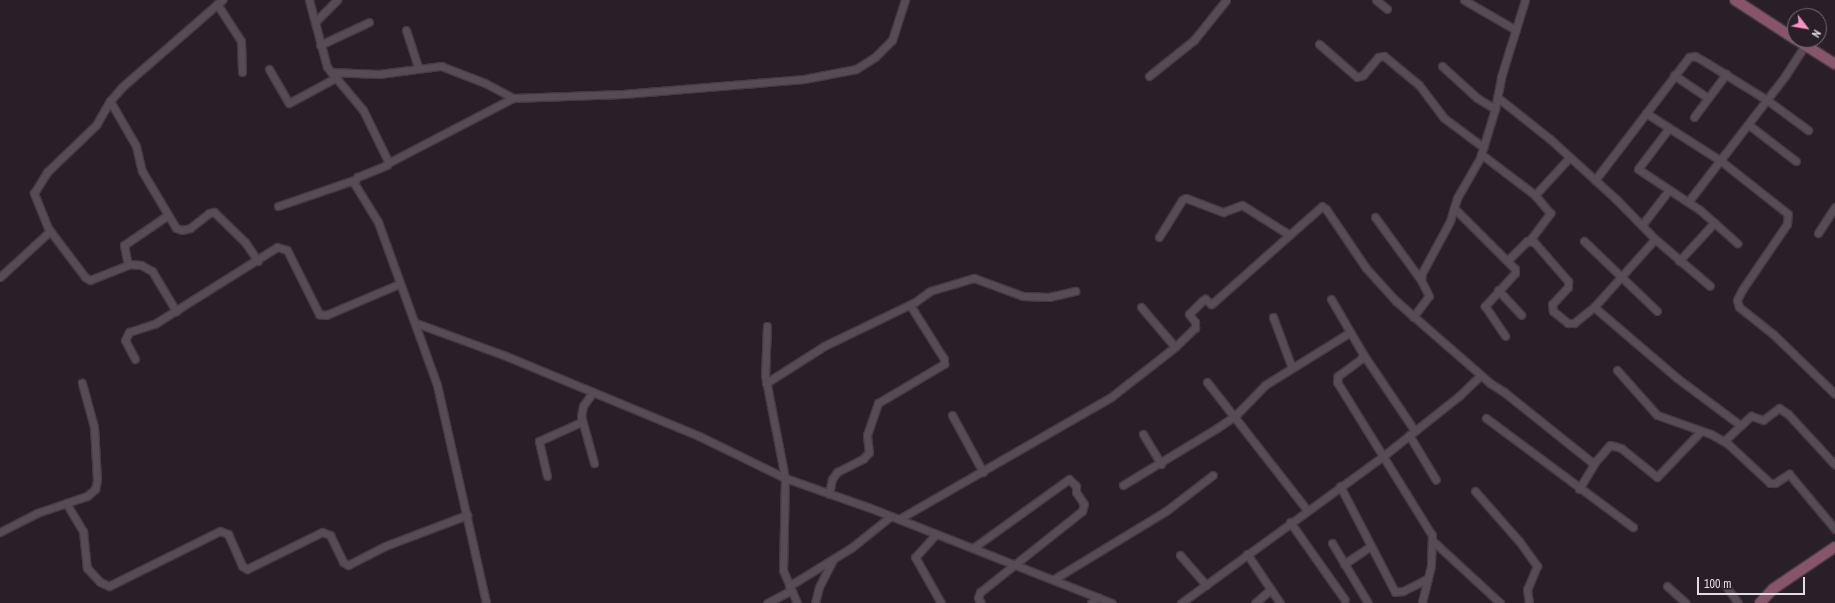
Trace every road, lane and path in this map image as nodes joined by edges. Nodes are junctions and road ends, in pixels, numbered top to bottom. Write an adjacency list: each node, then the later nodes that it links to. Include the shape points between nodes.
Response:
1 (309, 0): 11 (street)
2 (337, 0): 11 (street)
3 (906, 0): 31 (street, via 894,35 875,57 856,69 819,78 623,94)
4 (1226, 0): 28 (street, via 1194,40)
5 (1376, 0): 10 (street)
6 (1464, 0): 14 (street)
7 (1525, 0): 14 (street)
8 (1735, 0): 15 (street)
9 (220, 2): 24 (street, via 241,41); 34 (street, via 137,72)
10 (1387, 9)
11 (316, 21): 16 (street)
12 (369, 22): 16 (street)
13 (406, 30): 22 (street)
14 (1516, 30): 30 (street)
15 (1787, 33)
16 (320, 44): 25 (street)
17 (1318, 44): 41 (street, via 1357,77 1363,75 1378,57 1384,56 1419,85 1447,121)
18 (1795, 48): 33 (street)
19 (1810, 48): 20 (street)
20 (1835, 64)
21 (1442, 66): 35 (street, via 1477,98)
22 (418, 68): 25 (street, via 379,74); 31 (street, via 446,68 485,83)
23 (269, 69): 29 (street, via 289,103)
24 (242, 72)
25 (331, 72): 29 (street)
26 (1726, 74): 27 (street, via 1694,56 1689,57); 32 (street); 33 (street)
27 (1674, 75): 32 (street); 36 (street)
28 (1149, 76)
29 (337, 77): 45 (street, via 363,110)
30 (1497, 97): 35 (street); 42 (street)
31 (513, 98): 45 (street)
32 (1708, 98): 37 (street)
33 (1767, 100): 38 (street); 40 (street)
34 (110, 101): 54 (street, via 136,146 142,171); 58 (street, via 96,125 60,158 35,188 34,198)
35 (1495, 109): 41 (street)
36 (1646, 113): 39 (street); 47 (street)
37 (1694, 117)
38 (1748, 124): 43 (street); 44 (street)
39 (1670, 128): 43 (street); 48 (street, via 1638,169)
40 (1808, 130)
41 (1482, 150): 49 (street); 53 (street)
42 (1569, 158): 47 (street); 49 (street)
43 (1720, 161): 50 (street); 100 (street, via 1789,218 1742,290 1737,300 1739,307 1773,334)
44 (1796, 161)
45 (388, 163): 46 (street)
46 (354, 180): 51 (street); 73 (street, via 378,222)
47 (1595, 180): 57 (street)
48 (1668, 190): 50 (street); 57 (street)
49 (1536, 195): 63 (street, via 1550,213)
50 (1688, 202): 56 (street)
51 (278, 206)
52 (1835, 207): 59 (street)
53 (1454, 208): 66 (street); 72 (street, via 1422,273)
54 (168, 215): 67 (street, via 176,228 182,230 190,228 209,213 217,213 245,242); 69 (street, via 124,245)
55 (1375, 217): 72 (street)
56 (1714, 223): 65 (street); 68 (street)
57 (1642, 225): 62 (street)
58 (50, 231): 69 (street, via 87,279 92,280); 70 (street)
59 (1818, 233)
60 (1288, 234): 61 (street, via 1242,205 1223,212 1186,198 1182,200); 85 (street, via 1318,207 1324,207 1366,268); 90 (street, via 1214,302 1211,304 1205,299 1202,300 1189,314 1195,322 1195,328)
61 (1159, 237)
62 (1655, 239): 68 (street); 71 (street)
63 (1530, 240): 66 (street); 80 (street, via 1567,277 1568,287 1552,304 1553,311 1568,322 1574,323)
64 (1584, 241): 71 (street)
65 (1738, 243)
66 (1508, 260): 75 (street, via 1515,272)
67 (258, 261): 73 (street, via 278,247 284,248 316,311 322,315); 82 (street)
68 (1679, 261): 74 (street)
69 (129, 264): 82 (street, via 141,265 152,271)
70 (0, 277)
71 (1622, 278): 80 (street); 81 (street)
72 (1421, 280): 85 (street, via 1428,296)
73 (400, 284): 86 (street)
74 (1710, 286)
75 (1498, 290): 83 (street); 89 (street, via 1485,306)
76 (1075, 291): 78 (street, via 1049,297 1023,296 974,278 930,291)
77 (1331, 299): 88 (street)
78 (910, 305): 98 (street, via 824,346); 124 (street, via 944,359 944,364 878,403 867,435 869,452 863,459 837,472 832,479)
79 (1141, 307): 90 (street)
80 (1594, 307): 105 (street, via 1677,378)
81 (1657, 310)
82 (176, 311): 92 (street, via 156,323 129,332 125,340)
83 (1521, 315)
84 (1272, 317): 93 (street)
85 (1413, 317): 95 (street)
86 (416, 323): 99 (street); 127 (street, via 437,385)
87 (767, 326): 98 (street, via 764,360)
88 (1350, 332): 91 (street); 93 (street)
89 (1505, 336)
90 (1175, 347): 115 (street, via 1111,397)
91 (1363, 354): 107 (street); 110 (street, via 1361,359 1338,376 1337,382)
92 (135, 359)
93 (1292, 368): 102 (street, via 1261,388)
94 (1617, 370): 106 (street, via 1657,415)
95 (1481, 375): 107 (street); 113 (street)
96 (1207, 382): 102 (street)
97 (82, 383): 125 (street, via 94,427 97,485 90,495)
98 (766, 384): 118 (street)
99 (593, 392): 104 (street, via 583,406); 118 (street, via 699,436)
100 (1835, 394)
101 (952, 415): 115 (street)
102 (1235, 416): 112 (street); 126 (street)
103 (1486, 418): 122 (street)
104 (582, 422): 111 (street); 116 (street, via 539,441)
105 (1740, 425): 109 (street); 114 (street, via 1751,416 1763,420 1779,408 1788,414)
106 (1701, 431): 109 (street); 113 (street, via 1657,477 1614,445 1608,446)
107 (1412, 433): 110 (street); 119 (street)
108 (1143, 434): 112 (street)
109 (1724, 441): 132 (street, via 1770,483 1775,483 1789,474)
110 (1382, 457): 121 (street); 135 (street, via 1428,525)
111 (594, 463)
112 (1161, 464): 120 (street)
113 (1594, 464): 122 (street)
114 (1835, 465)
115 (983, 472): 129 (street)
116 (547, 476)
117 (1213, 476): 146 (street, via 1166,511)
118 (785, 478): 124 (street); 150 (street, via 782,557)
119 (1436, 480)
120 (1123, 485)
121 (1340, 486): 126 (street); 137 (street)
122 (1579, 489): 131 (street)
123 (1475, 491): 168 (street, via 1519,541 1536,566 1527,589)
124 (829, 494): 128 (street)
125 (66, 503): 127 (street, via 83,531 89,572 109,586 220,531 228,534 242,566 247,569 322,532 330,535 343,562 348,565 386,546); 133 (street, via 37,513)
126 (1307, 510): 130 (street)
127 (467, 515): 154 (street)
128 (891, 516): 129 (street); 142 (street)
129 (899, 520): 134 (street)
130 (1290, 522): 140 (street); 153 (street)
131 (1633, 527)
132 (1835, 529)
133 (0, 532)
134 (936, 534): 138 (street); 158 (street, via 915,557)
135 (1434, 542): 145 (street); 167 (street)
136 (1332, 543): 144 (street)
137 (1370, 546): 144 (street); 145 (street, via 1395,592 1403,591)
138 (973, 548): 143 (street); 143 (street, via 1071,479 1084,504 1082,511)
139 (1835, 548): 171 (street, via 1778,586)
140 (1247, 554): 147 (street); 151 (street)
141 (1180, 555): 147 (street)
142 (833, 558): 150 (street); 157 (street, via 819,587)
143 (1013, 564): 146 (street); 159 (street, via 980,592 978,598)
144 (1344, 564): 165 (street)
145 (1428, 578): 166 (street)
146 (1054, 580): 152 (street)
147 (1206, 585): 162 (street)
148 (1725, 585): 170 (street)
149 (1667, 586): 169 (street)
150 (790, 588): 155 (street); 156 (street)
151 (1271, 589): 163 (street); 164 (street)
152 (1098, 597): 160 (street); 161 (street)
153 (1345, 600)
154 (486, 603)
155 (767, 603)
156 (797, 603)
157 (816, 603)
158 (941, 603)
159 (981, 603)
160 (1091, 603)
161 (1112, 603)
162 (1181, 603)
163 (1255, 603)
164 (1280, 603)
165 (1368, 603)
166 (1422, 603)
167 (1500, 603)
168 (1529, 603)
169 (1686, 603)
170 (1738, 603)
171 (1760, 603)

